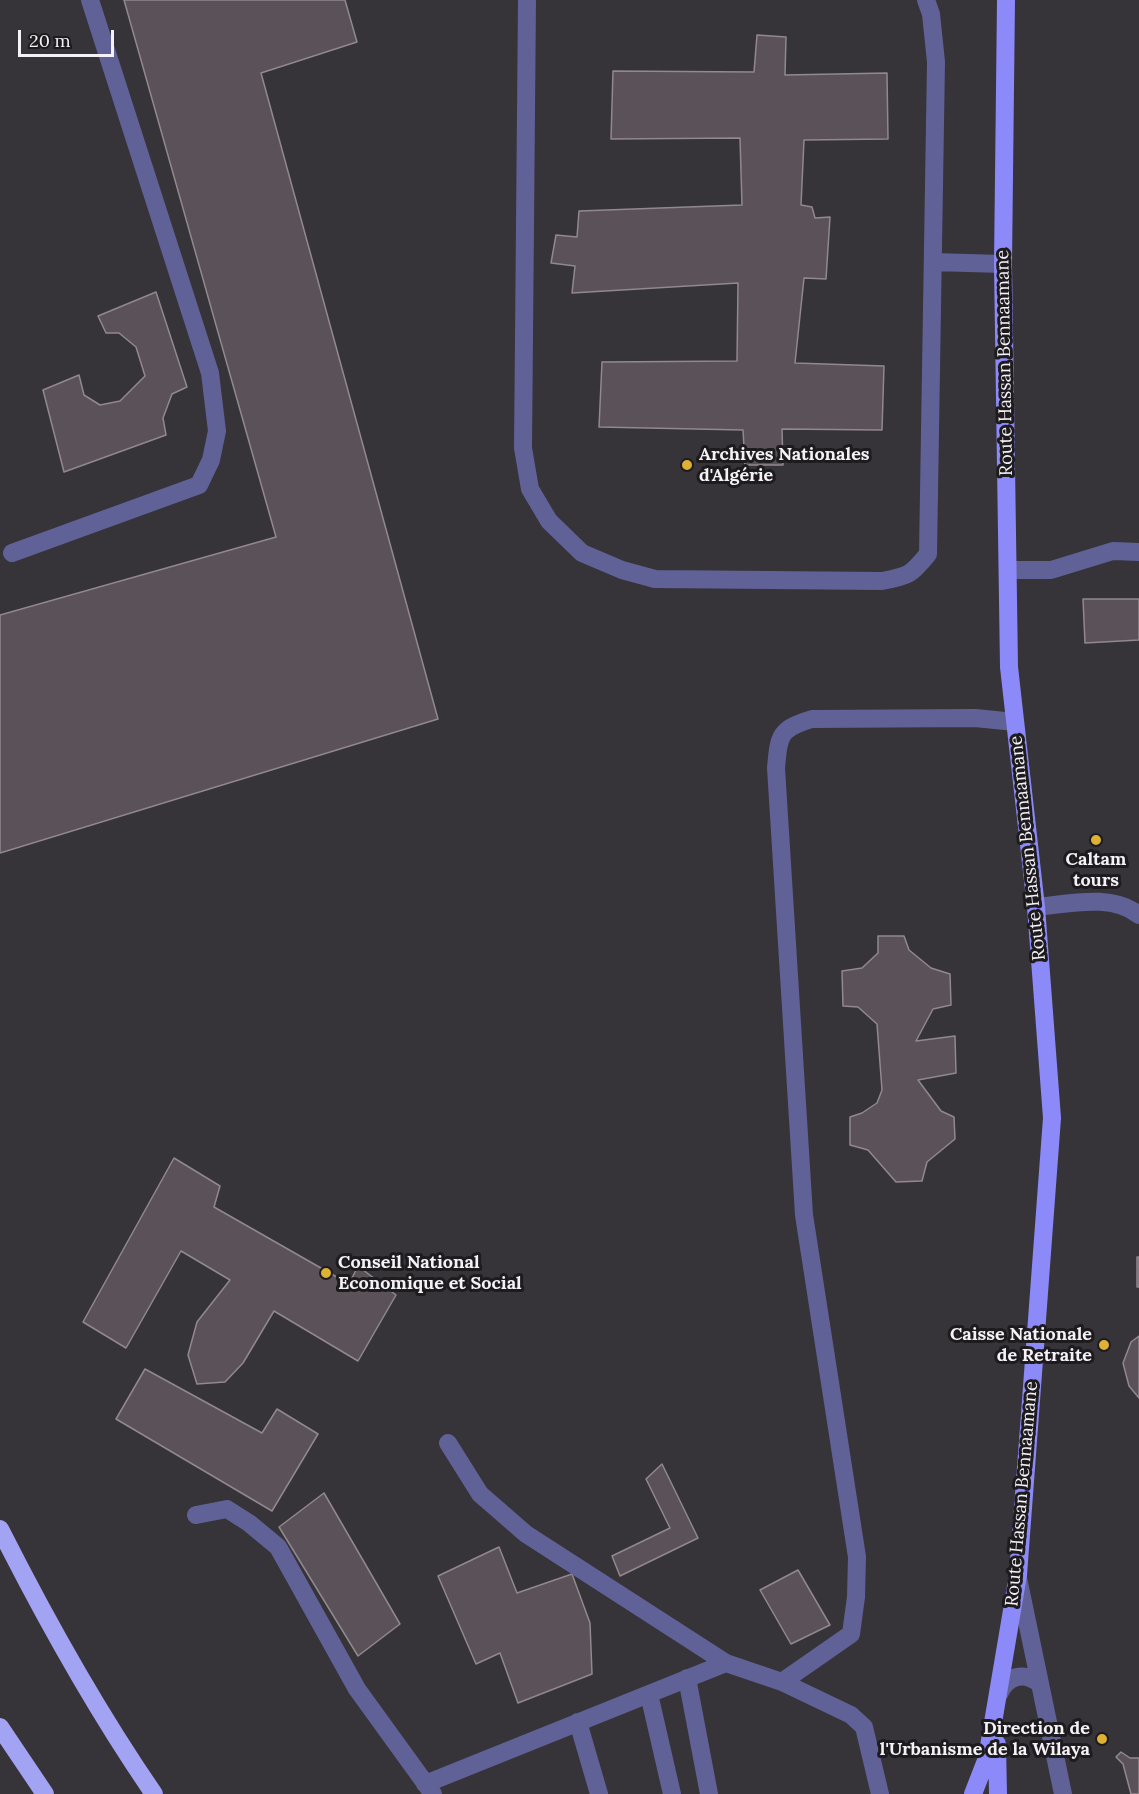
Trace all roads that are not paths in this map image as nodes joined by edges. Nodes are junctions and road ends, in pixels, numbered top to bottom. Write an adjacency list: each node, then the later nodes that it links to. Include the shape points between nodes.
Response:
1 (90, 0): 8 (street, via 210,373 217,431 211,460 199,485)
2 (527, 0): 5 (street, via 522,448 530,489 549,521 582,553 655,579 882,581 913,573 928,554)
3 (926, 0): 5 (street, via 936,62)
4 (1006, 0): 6 (main road, Route Hassan Bennaamane)
5 (933, 262): 6 (street)
6 (1003, 264): 9 (main road, Route Hassan Bennaamane)
7 (1139, 552): 9 (street, via 1113,551 1051,570)
8 (12, 553)
9 (1008, 570): 10 (main road, Route Hassan Bennaamane, via 1009,667)
10 (1015, 722): 11 (main road, Route Hassan Bennaamane); 19 (street, via 975,718 812,719 792,725 778,740 777,780 804,1215 857,1557 851,1635)
11 (1036, 907): 12 (street, via 1114,903); 16 (main road, Route Hassan Bennaamane, via 1052,1118)
12 (1139, 915)
13 (448, 1443): 17 (street, via 480,1494 526,1534)
14 (196, 1515): 25 (street, via 227,1509 278,1547 357,1689)
15 (0, 1529): 27 (highway, via 124,1751)
16 (1018, 1575): 20 (street); 22 (main road, Route Hassan Bennaamane)
17 (726, 1662): 18 (street); 19 (street)
18 (687, 1678): 21 (street); 30 (street)
19 (782, 1682): 31 (street, via 851,1715 864,1728)
20 (1039, 1683): 22 (street, via 1032,1678 1016,1677 1008,1680); 34 (street)
21 (649, 1694): 23 (street); 29 (street)
22 (999, 1694): 32 (main road, Route Hassan Bennaamane, via 987,1758); 33 (main road, Route Hassan Bennaamane)
23 (578, 1722): 25 (street); 28 (street)
24 (0, 1727): 26 (highway)
25 (429, 1789)
26 (45, 1794)
27 (154, 1794)
28 (599, 1794)
29 (672, 1794)
30 (709, 1794)
31 (880, 1794)
32 (973, 1794)
33 (998, 1794)
34 (1063, 1794)

